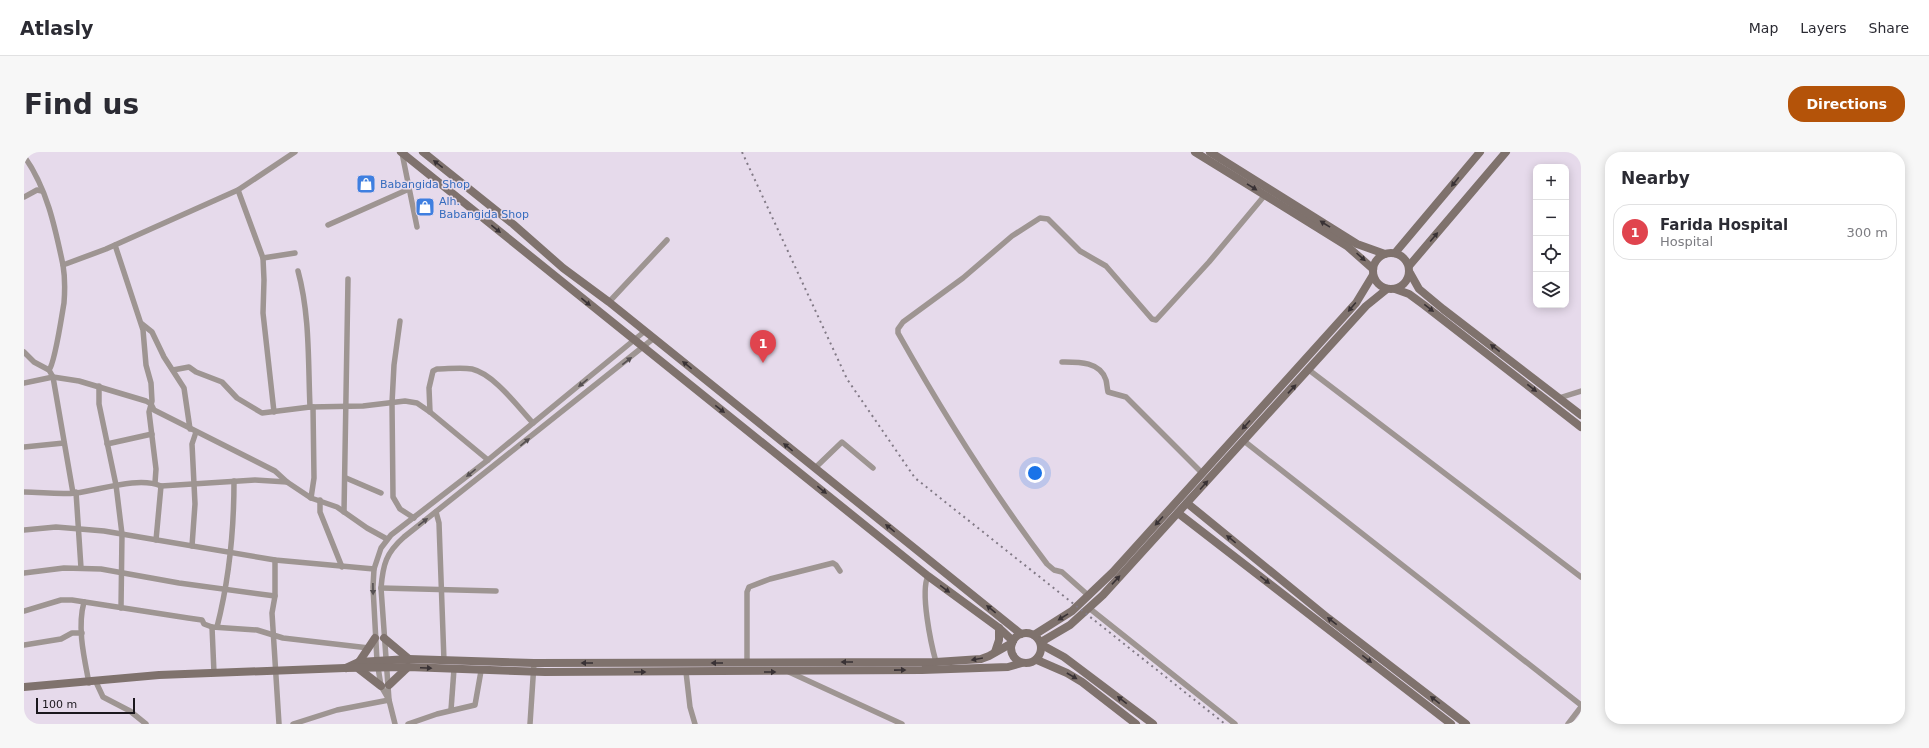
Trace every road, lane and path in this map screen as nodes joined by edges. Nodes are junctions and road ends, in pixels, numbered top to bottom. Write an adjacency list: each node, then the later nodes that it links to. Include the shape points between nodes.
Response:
1 (295, 152): 10 (street)
2 (401, 152): 9 (street); 33 (street, one-way to 33)
3 (423, 152): 28 (street, one-way to 3, via 563,268)
4 (1195, 152): 12 (street, one-way to 12)
5 (1210, 152): 20 (street, one-way to 5, via 1357,244)
6 (1480, 152): 19 (street, one-way to 19)
7 (1506, 152): 23 (street, one-way to 7)
8 (24, 156): 11 (street, via 33,169)
9 (409, 189): 14 (street); 15 (street)
10 (238, 190): 17 (street); 21 (street)
11 (42, 191): 13 (street, via 37,190); 22 (street, via 55,227)
12 (1265, 195): 25 (street, one-way to 25, via 1347,246); 104 (street, via 1156,320 1152,319 1106,266 1080,251 1048,219 1040,218 1012,236 963,278 903,322 898,329 898,334 937,403 1012,517 1047,564 1062,572)
13 (24, 197)
14 (328, 225)
15 (417, 227)
16 (666, 240): 28 (street)
17 (116, 245): 22 (street); 30 (street)
18 (295, 253): 21 (street)
19 (1395, 253): 20 (street); 23 (street, via 1406,260)
20 (1385, 254): 25 (street, via 1377,260)
21 (263, 262): 51 (street, via 263,313)
22 (62, 265): 39 (street, via 65,276 64,303)
23 (1409, 270): 27 (street, via 1405,284); 46 (street, one-way to 23, via 1438,304 1415,284)
24 (298, 271): 50 (street, via 306,318)
25 (1373, 272): 27 (street, via 1376,282); 65 (street, one-way to 65, via 1356,303)
26 (348, 279): 49 (street)
27 (1391, 289): 41 (street, via 1366,306); 55 (street, one-way to 55, via 1408,294 1424,305)
28 (609, 302): 31 (street)
29 (400, 321): 47 (street)
30 (142, 324): 40 (street, via 152,332); 48 (street, via 146,365 151,383)
31 (645, 331): 32 (street); 33 (street)
32 (654, 338): 34 (street); 63 (street, one-way to 32)
33 (635, 341): 34 (street); 54 (street, one-way to 54)
34 (644, 348): 80 (street, one-way to 34); 97 (street, one-way to 97)
35 (24, 352): 36 (street)
36 (31, 357): 37 (street); 39 (street, via 34,362)
37 (24, 358)
38 (1062, 362): 65 (street, via 1080,362 1092,366 1106,378 1108,392 1126,397)
39 (49, 370): 42 (street)
40 (173, 370): 51 (street, via 189,366 196,372 226,385 237,398 258,412); 56 (street, via 184,388)
41 (1309, 370): 58 (street, one-way to 41); 98 (street)
42 (53, 376): 43 (street); 44 (street); 59 (street)
43 (24, 383)
44 (99, 386): 48 (street, via 137,397); 60 (street, via 99,404)
45 (1581, 391): 46 (street)
46 (1558, 398): 53 (street)
47 (392, 403): 49 (street); 52 (street, via 417,403); 82 (street, via 393,497 400,509)
48 (151, 404): 56 (street, via 154,410); 57 (street, via 149,412)
49 (346, 407): 50 (street); 66 (street)
50 (311, 408): 51 (street); 76 (street, via 314,478)
51 (274, 412)
52 (430, 412): 54 (street, via 429,388 433,371 471,369 480,372 494,383); 62 (street)
53 (1581, 415)
54 (533, 423): 62 (street)
55 (1581, 427)
56 (193, 431): 68 (street, via 275,471); 70 (street)
57 (152, 434): 60 (street); 69 (street)
58 (1244, 441): 78 (street, one-way to 58); 143 (street)
59 (64, 443): 61 (street); 74 (street)
60 (107, 444): 71 (street)
61 (24, 447)
62 (488, 460): 82 (street, one-way to 82)
63 (815, 468): 64 (street, via 842,442); 112 (street, one-way to 63)
64 (873, 468)
65 (1202, 473): 104 (street, one-way to 104)
66 (346, 478): 75 (street); 79 (street)
67 (234, 482): 68 (street); 70 (street); 89 (street)
68 (287, 482): 76 (street)
69 (155, 483): 71 (street); 72 (street)
70 (193, 484): 72 (street); 88 (street)
71 (116, 485): 74 (street); 85 (street)
72 (161, 486): 87 (street)
73 (24, 492): 74 (street)
74 (75, 493): 83 (street)
75 (381, 493)
76 (311, 498): 77 (street)
77 (320, 500): 79 (street); 91 (street, via 320,512)
78 (1187, 503): 81 (street); 157 (street, one-way to 78, via 1328,618)
79 (344, 512): 86 (street)
80 (436, 512): 100 (street, one-way to 80, via 389,552); 101 (street, via 439,523)
81 (1178, 513): 107 (street, one-way to 81); 156 (street, one-way to 156)
82 (414, 518): 86 (street)
83 (78, 528): 84 (street); 85 (street); 92 (street)
84 (24, 530)
85 (122, 534): 87 (street); 96 (street)
86 (387, 539): 93 (street)
87 (156, 540): 88 (street)
88 (192, 546): 89 (street)
89 (230, 552): 90 (street); 99 (street)
90 (275, 560): 91 (street); 103 (street)
91 (342, 567): 93 (street)
92 (81, 568): 95 (street); 96 (street, via 108,569)
93 (374, 569): 115 (street, one-way to 115)
94 (840, 571): 124 (street, via 833,563 749,587)
95 (24, 573)
96 (120, 573): 99 (street); 106 (street)
97 (928, 576): 110 (street, one-way to 110); 125 (street, via 925,581 925,597)
98 (1581, 577)
99 (225, 588): 103 (street); 109 (street)
100 (381, 588): 101 (street); 116 (street)
101 (442, 589): 102 (street); 123 (street)
102 (496, 591)
103 (275, 596): 113 (street, via 272,613)
104 (1089, 596): 114 (street, one-way to 114, via 1072,611)
105 (84, 602): 106 (street); 108 (street, via 61,600); 111 (street, via 81,614)
106 (121, 608): 109 (street, via 202,620 204,624)
107 (1089, 608): 118 (street, via 1070,625); 155 (street)
108 (24, 611)
109 (215, 627): 113 (street, via 257,630); 138 (street)
110 (1000, 628): 117 (street); 121 (street)
111 (82, 633): 119 (street, via 72,633 61,639); 139 (street)
112 (1021, 634): 114 (street); 117 (street)
113 (274, 635): 120 (street); 134 (street)
114 (1034, 635): 118 (street)
115 (375, 638): 120 (street); 130 (street)
116 (384, 638): 126 (street); 129 (street)
117 (1012, 642): 121 (street); 128 (street, via 1013,655)
118 (1041, 643): 122 (street, via 1040,656); 154 (street, one-way to 118)
119 (24, 645)
120 (369, 648): 131 (street)
121 (995, 652): 125 (street, one-way to 125, via 981,659)
122 (1037, 660): 128 (street); 153 (street, one-way to 153, via 1082,682)
123 (444, 661): 126 (street); 127 (street)
124 (747, 662): 125 (street, one-way to 124); 127 (street, one-way to 127)
125 (936, 662)
126 (409, 663): 129 (street); 132 (street, one-way to 132); 140 (street)
127 (534, 663): 135 (street)
128 (1022, 663): 137 (street, one-way to 128, via 1008,667)
129 (387, 664): 130 (street); 140 (street)
130 (377, 665): 131 (street); 140 (street)
131 (359, 666): 134 (street); 140 (street)
132 (454, 670): 133 (street); 144 (street)
133 (481, 671): 135 (street); 144 (street, via 475,705)
134 (276, 672): 138 (street); 146 (street)
135 (534, 672): 136 (street, one-way to 136); 150 (street)
136 (686, 672): 137 (street, one-way to 137); 151 (street, via 690,707)
137 (789, 672): 152 (street)
138 (214, 673): 139 (street)
139 (92, 682): 141 (street); 145 (street, via 103,697 130,711)
140 (385, 685): 142 (street)
141 (24, 688)
142 (389, 700): 147 (street, via 337,710); 148 (street)
143 (1581, 706): 158 (street)
144 (451, 710): 149 (street)
145 (146, 724)
146 (278, 724)
147 (293, 724)
148 (395, 724)
149 (408, 724)
150 (530, 724)
151 (695, 724)
152 (902, 724)
153 (1136, 724)
154 (1153, 724)
155 (1235, 724)
156 (1451, 724)
157 (1466, 724)
158 (1568, 724)

